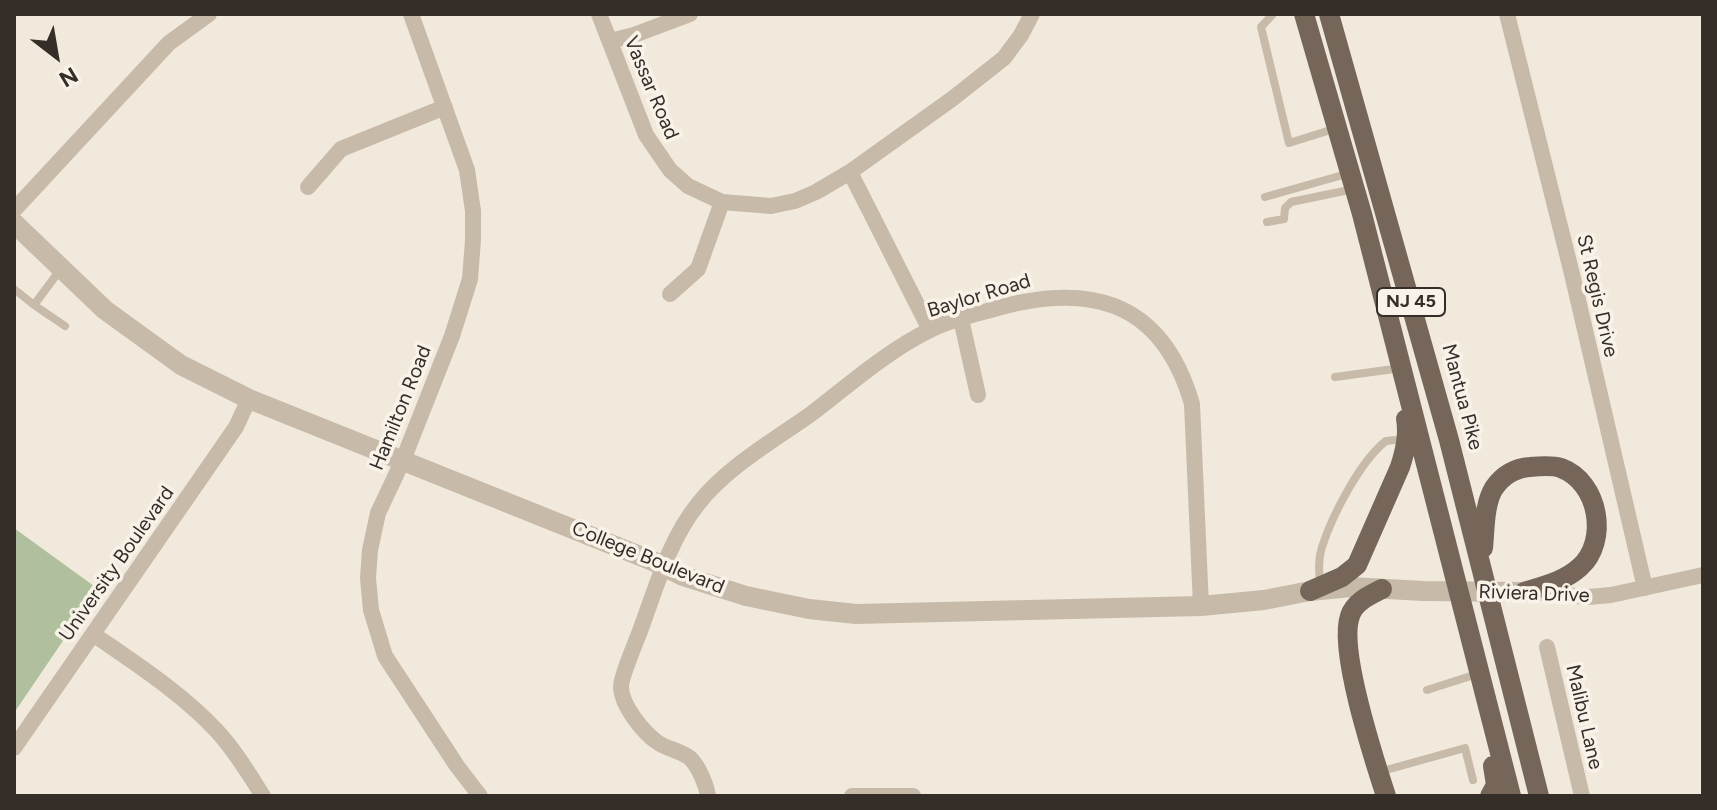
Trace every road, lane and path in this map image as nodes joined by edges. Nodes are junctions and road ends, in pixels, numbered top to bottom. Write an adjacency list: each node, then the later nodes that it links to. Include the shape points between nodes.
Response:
1 (209, 14): 18 (street, via 169,43)
2 (411, 14): 11 (street, Hamilton Road)
3 (599, 14): 10 (street, Vassar Road)
4 (690, 14): 10 (street)
5 (1032, 14): 13 (street, Vassar Road, via 1004,58)
6 (1273, 14): 12 (lane, via 1261,27 1289,143)
7 (1304, 14): 12 (main road, NJ 45)
8 (1329, 14): 35 (main road, Mantua Pike / NJ 45)
9 (1507, 14): 39 (street, St Regis Drive)
10 (610, 41): 17 (street, Vassar Road, via 654,150 688,186)
11 (445, 107): 15 (street, via 341,149); 34 (street, Hamilton Road, via 471,186 470,279)
12 (1337, 128): 14 (main road, NJ 45)
13 (850, 172): 17 (street, Vassar Road, via 795,201 771,206); 27 (street)
14 (1353, 181): 16 (lane); 19 (lane, via 1291,202 1284,219); 28 (main road, NJ 45)
15 (308, 187)
16 (1265, 197)
17 (722, 202): 23 (street, via 698,269)
18 (14, 210)
19 (1267, 222)
20 (14, 223): 21 (street, College Boulevard)
21 (61, 269): 24 (lane); 32 (street, College Boulevard, via 150,345)
22 (14, 289): 24 (lane)
23 (670, 294)
24 (34, 305): 26 (lane)
25 (961, 319): 27 (street, Baylor Road); 31 (street); 45 (street, Baylor Road, via 1039,298 1073,295 1120,307 1157,333 1186,381 1192,404)
26 (65, 326)
27 (930, 330): 36 (street, Baylor Road, via 710,490 682,528)
28 (1391, 330): 29 (main road, via 1387,342); 43 (main road, NJ 45)
29 (1394, 369): 30 (lane); 33 (main road)
30 (1335, 377)
31 (978, 395)
32 (249, 399): 34 (street, College Boulevard); 46 (street, University Boulevard, via 236,427)
33 (1406, 439): 38 (main road); 40 (lane, via 1386,441 1359,470 1322,547)
34 (403, 460): 36 (street, College Boulevard); 54 (street, Hamilton Road, via 378,513 370,550 371,610 385,656)
35 (1481, 560): 42 (main road, Mantua Pike / NJ 45); 44 (main road, via 1491,493 1507,475 1545,466 1575,477 1593,504 1597,521 1590,556 1566,577)
36 (664, 565): 45 (street, College Boulevard, via 746,596 856,614); 55 (street, Baylor Road, via 621,687 630,712 656,742 690,759)
37 (1703, 575): 39 (street, Riviera Drive)
38 (1355, 579): 40 (main road, via 1342,577); 41 (street)
39 (1645, 588): 44 (street, Riviera Drive, via 1588,597)
40 (1315, 589): 45 (street, College Boulevard)
41 (1382, 589): 43 (street); 51 (main road, via 1353,610 1347,630 1350,664)
42 (1488, 591): 43 (street, Riviera Drive); 44 (street, Riviera Drive); 61 (main road, Mantua Pike / NJ 45)
43 (1458, 592): 48 (main road, NJ 45)
44 (1524, 592)
45 (1201, 606)
46 (93, 634): 50 (street, University Boulevard); 53 (street, via 193,707 218,732)
47 (1547, 647): 62 (street, Malibu Lane)
48 (1480, 683): 49 (lane); 59 (main road, via 1497,783); 60 (main road, NJ 45)
49 (1427, 690)
50 (14, 748)
51 (1378, 772): 52 (lane, via 1465,748); 58 (main road)
52 (1473, 780)
53 (263, 796)
54 (480, 796)
55 (708, 796)
56 (852, 796): 57 (street)
57 (913, 796)
58 (1386, 796)
59 (1490, 796)
60 (1511, 796)
61 (1539, 796)
62 (1582, 796)

